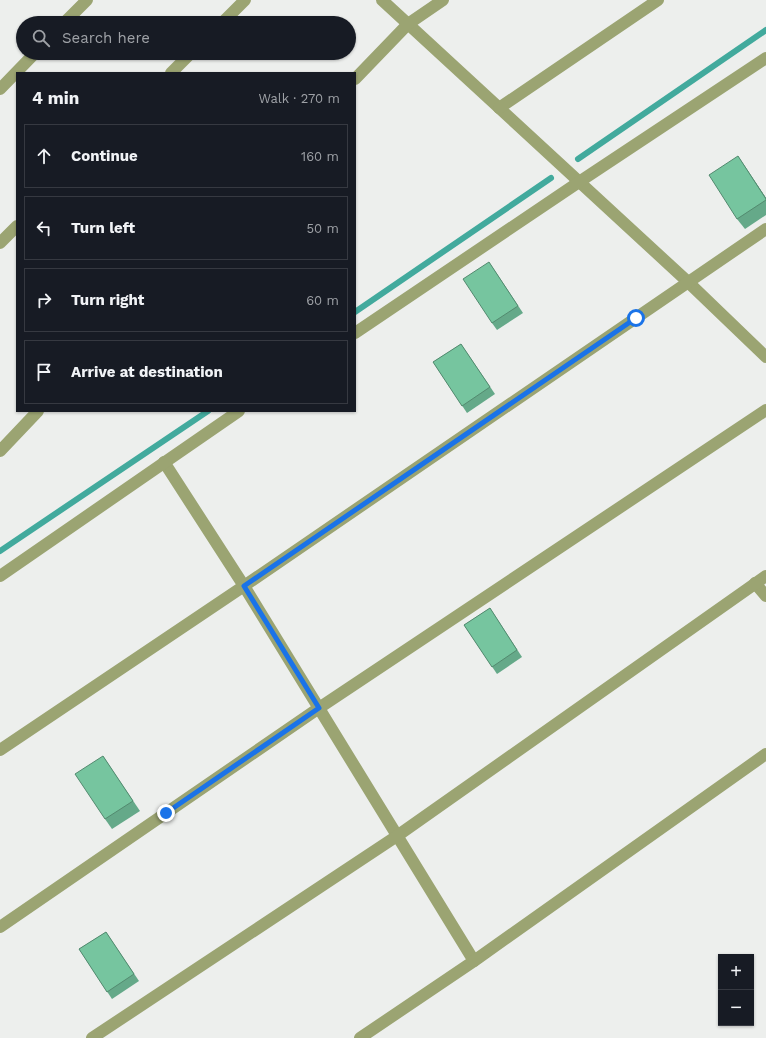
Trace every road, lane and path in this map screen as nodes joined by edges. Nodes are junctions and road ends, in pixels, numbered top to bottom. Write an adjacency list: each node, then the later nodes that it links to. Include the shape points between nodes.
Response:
1 (87, 0): 6 (street)
2 (245, 0): 7 (street)
3 (382, 0): 8 (street)
4 (443, 0): 8 (street)
5 (658, 0): 17 (street)
6 (71, 16)
7 (229, 16)
8 (408, 24): 15 (street); 17 (street)
9 (766, 58): 18 (street)
10 (28, 60): 12 (street)
11 (184, 60): 13 (street)
12 (17, 72)
13 (172, 72)
14 (16, 73): 16 (street)
15 (356, 78)
16 (0, 89)
17 (499, 108): 18 (street)
18 (579, 182): 22 (street); 23 (street)
19 (16, 227): 21 (street)
20 (766, 230): 22 (street)
21 (0, 243)
22 (688, 282): 24 (street); 33 (street)
23 (356, 332)
24 (766, 357)
25 (766, 410): 35 (street)
26 (37, 412): 28 (street)
27 (238, 412): 29 (street)
28 (0, 451)
29 (164, 462): 30 (street); 33 (street)
30 (0, 576)
31 (766, 576): 32 (street)
32 (755, 583): 34 (street); 38 (street)
33 (244, 586): 35 (street); 36 (street)
34 (766, 596)
35 (319, 708): 38 (street); 39 (street)
36 (0, 750)
37 (766, 754): 40 (street)
38 (397, 836): 40 (street); 41 (street)
39 (0, 928)
40 (474, 961): 42 (street)
41 (92, 1038)
42 (360, 1038)

